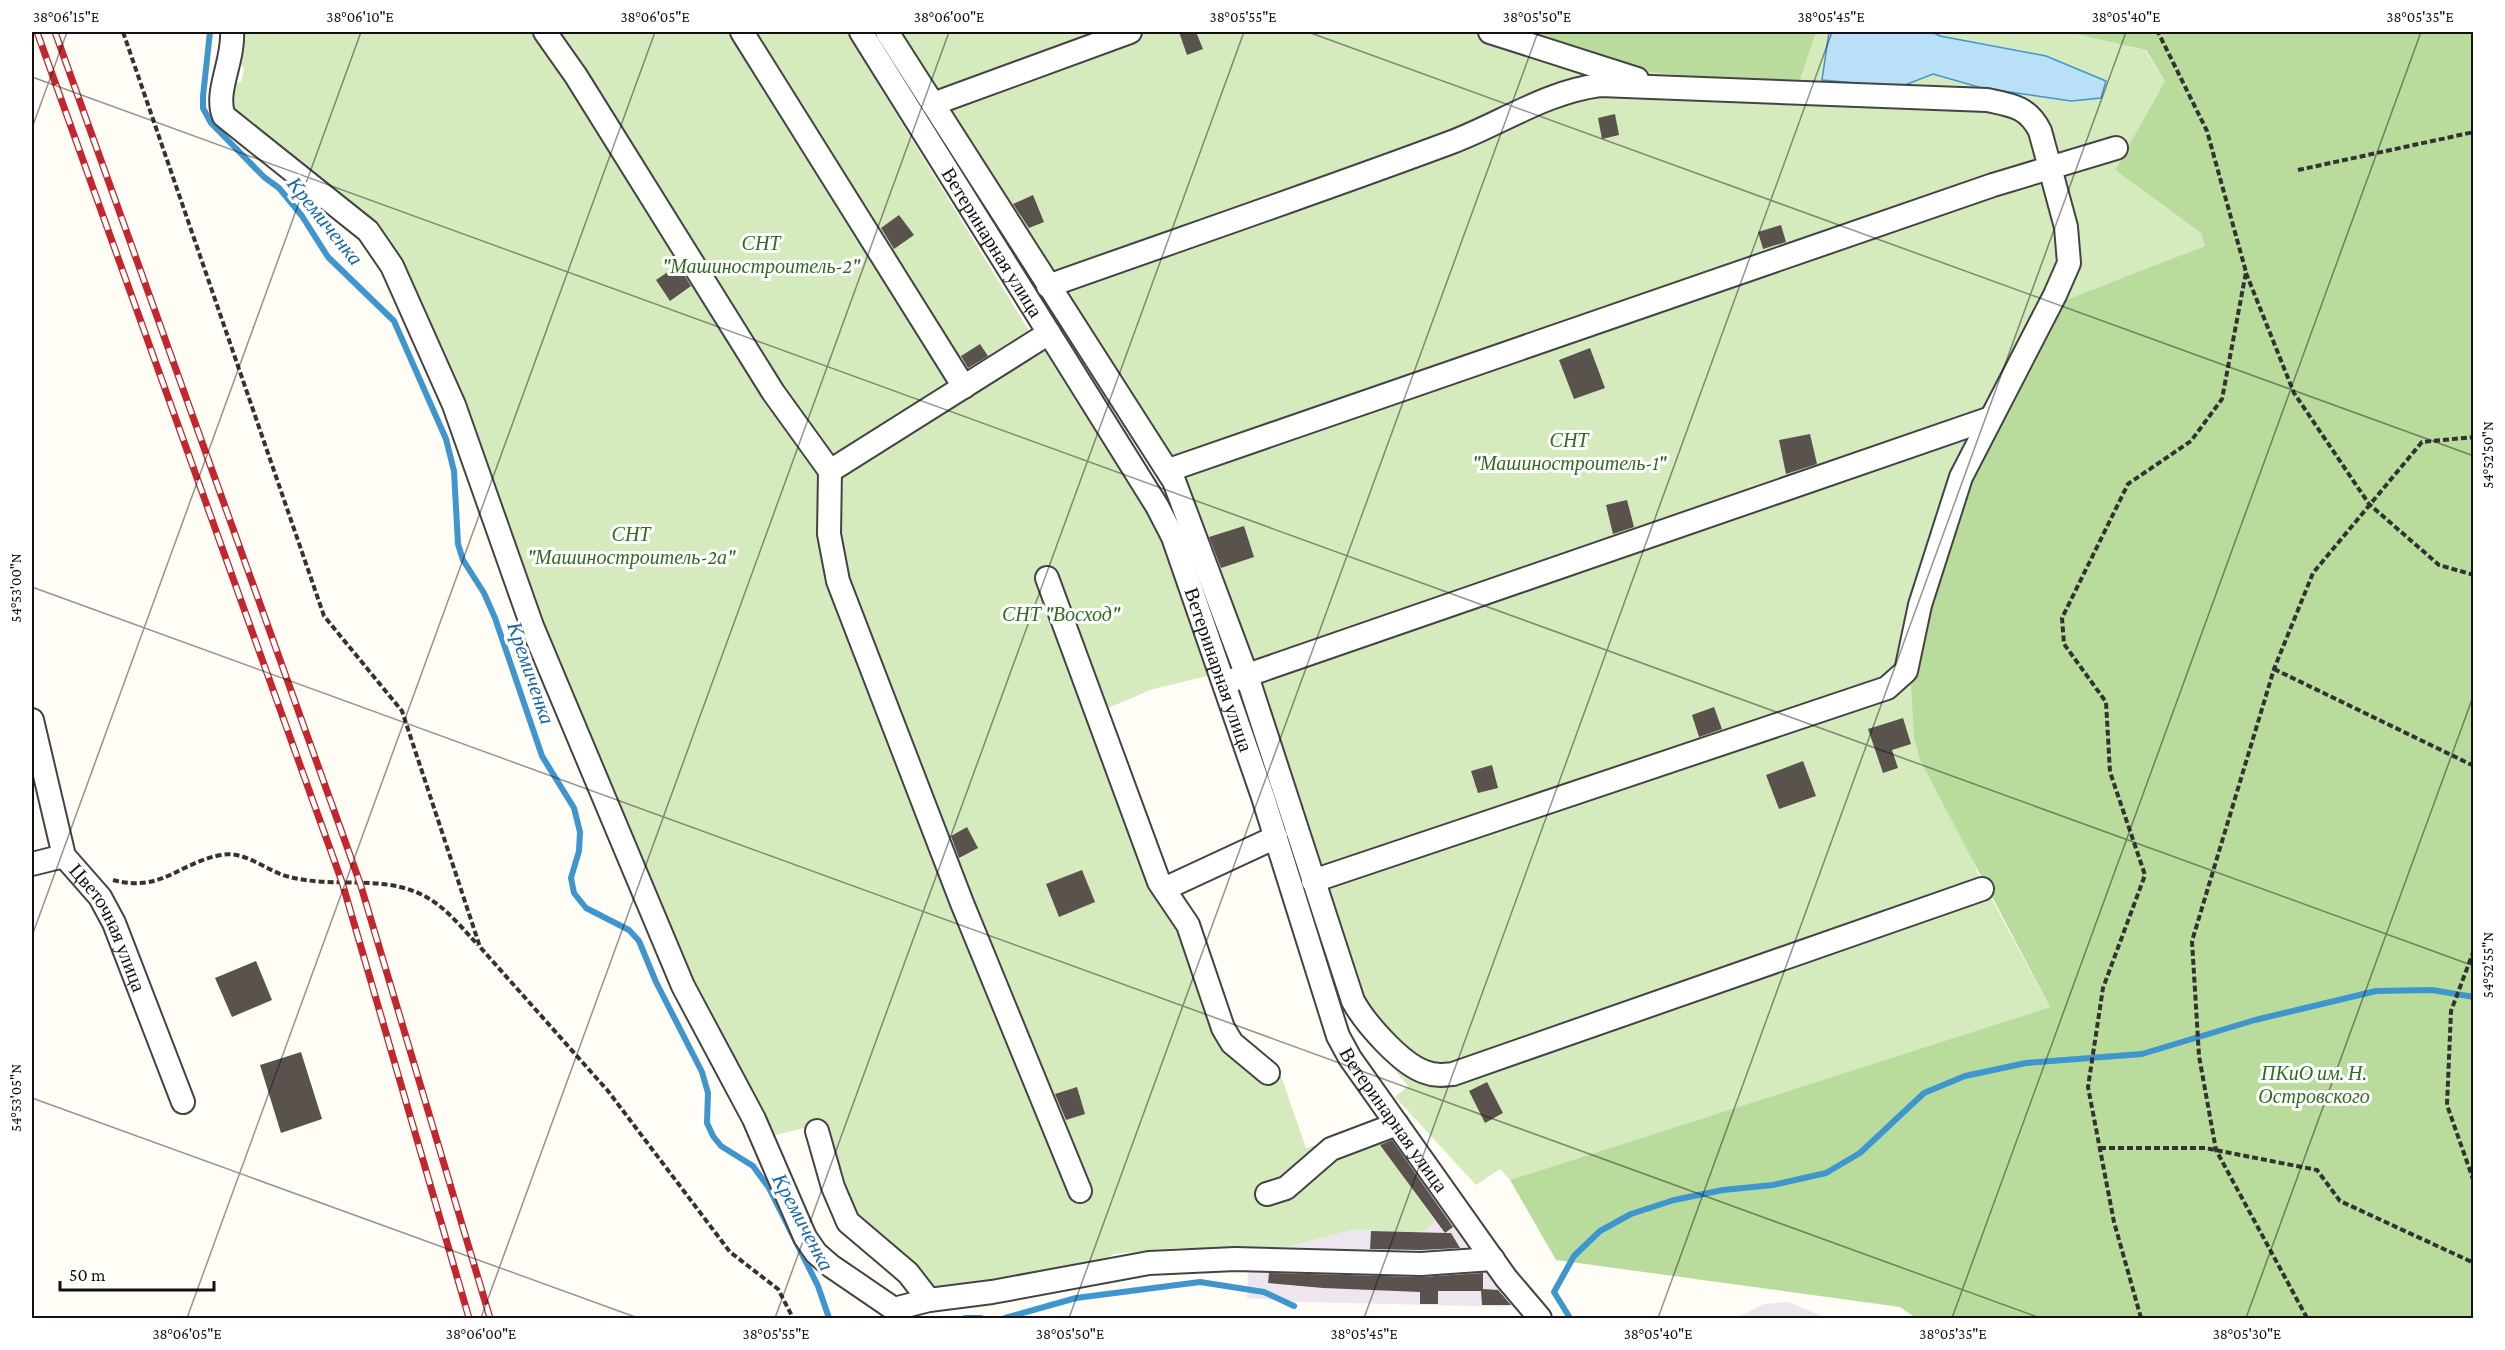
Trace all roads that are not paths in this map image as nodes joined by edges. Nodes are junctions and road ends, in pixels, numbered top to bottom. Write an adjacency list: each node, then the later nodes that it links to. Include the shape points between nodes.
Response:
1 (232, 32): 36 (street, via 230,62 219,105 224,116 368,231 392,266 454,405 532,626 669,954 708,1037 754,1119 805,1237 831,1266)
2 (545, 32): 17 (street, via 773,392)
3 (742, 32): 14 (street)
4 (861, 32): 13 (street, Ветеринарная улица)
5 (887, 32): 9 (street)
6 (1130, 32): 9 (street)
7 (1490, 32): 8 (street)
8 (1664, 88): 11 (street, via 1987,100 2007,104 2033,117); 12 (street, via 1600,85 1558,93 1452,142)
9 (933, 104): 12 (street)
10 (2116, 148): 11 (street)
11 (2050, 167): 15 (street, via 2066,227 2069,263); 16 (street)
12 (1048, 286): 16 (street)
13 (1049, 333): 14 (street); 20 (street, Ветеринарная улица, via 1173,537)
14 (964, 387): 17 (street)
15 (1991, 418): 19 (street); 25 (street, via 1961,477 1920,605 1906,671 1887,688)
16 (1169, 470): 19 (street)
17 (830, 471): 32 (street, via 829,534 838,581 962,903)
18 (1047, 578): 26 (street)
19 (1247, 676): 20 (street); 25 (street)
20 (1224, 683): 22 (street, Ветеринарная улица)
21 (32, 720): 23 (street, Цветочная улица)
22 (1276, 837): 26 (street); 30 (street, Ветеринарная улица, via 1338,1036)
23 (64, 856): 24 (street); 29 (street, Цветочная улица, via 100,897 114,923)
24 (32, 864)
25 (1313, 881): 27 (street, via 1360,1013 1412,1066 1438,1076)
26 (1164, 889): 28 (street, via 1188,925 1223,1028 1232,1042)
27 (1982, 889)
28 (1268, 1073)
29 (183, 1102)
30 (1397, 1124): 33 (street, via 1330,1149 1286,1188); 34 (street, Ветеринарная улица)
31 (817, 1131): 35 (street, via 848,1222 908,1273)
32 (1080, 1191)
33 (1267, 1194)
34 (1493, 1259): 35 (street, via 1421,1264 1196,1259 1105,1269 992,1292); 37 (street, Ветеринарная улица)
35 (929, 1300): 36 (street)
36 (894, 1314)
37 (1540, 1318)

